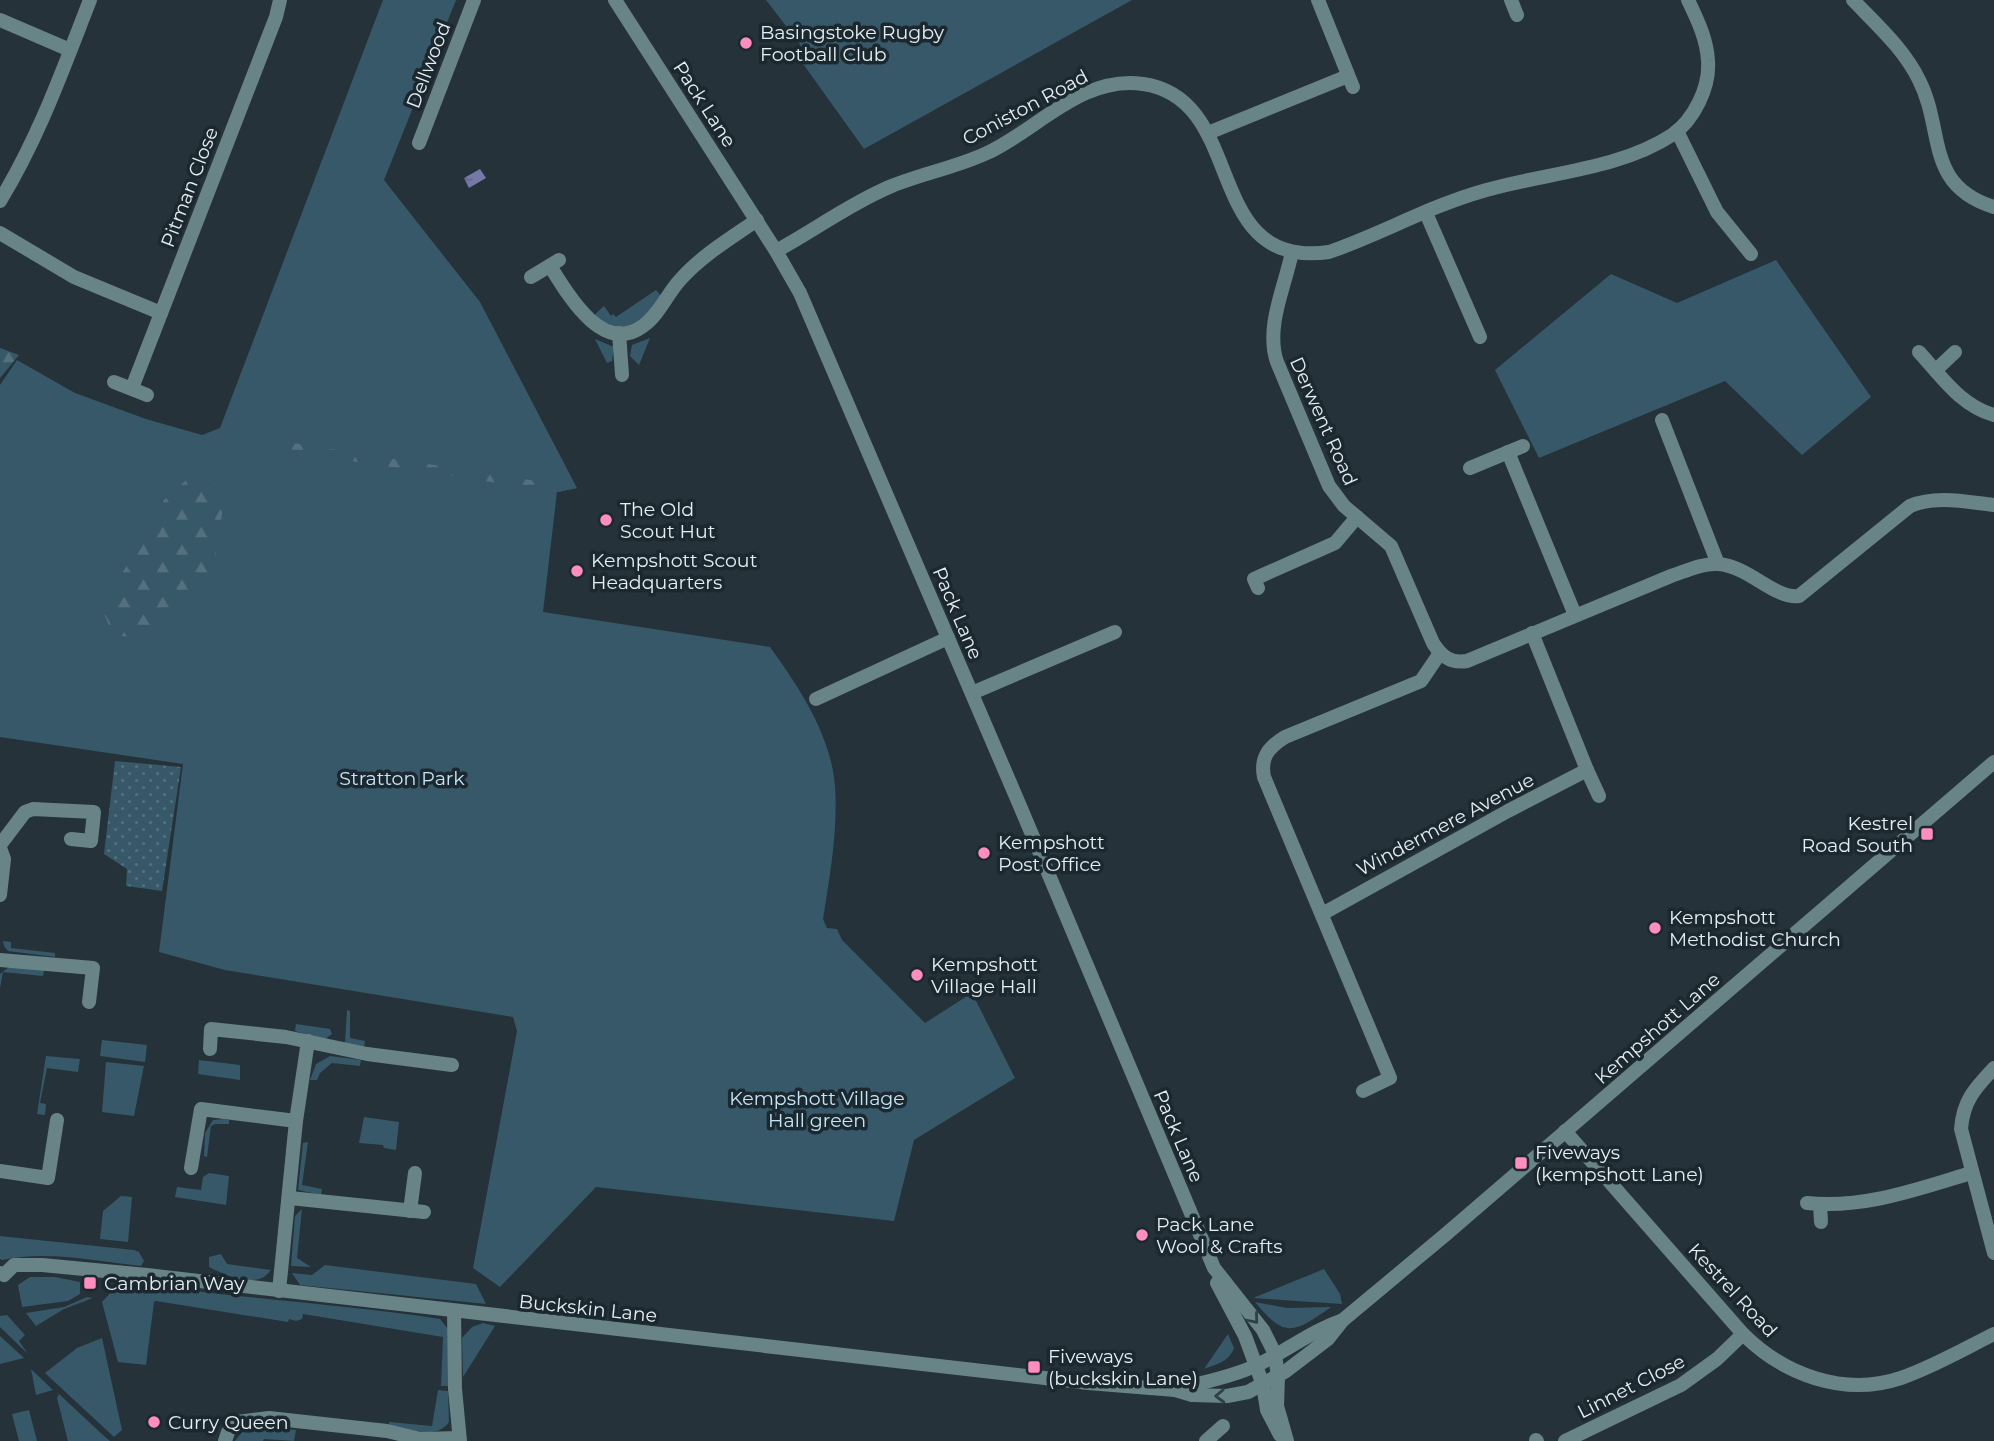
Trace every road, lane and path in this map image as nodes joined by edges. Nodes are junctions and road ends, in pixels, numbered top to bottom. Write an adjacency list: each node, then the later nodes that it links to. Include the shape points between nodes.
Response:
1 (90, 0): 11 (street)
2 (280, 0): 24 (street, Pitman Close)
3 (474, 0): 14 (street, Dellwood)
4 (615, 0): 18 (street, Pack Lane)
5 (1318, 0): 13 (street, via 1351,81)
6 (1511, 0): 9 (street)
7 (1688, 0): 12 (street, Coniston Road, via 1704,41 1708,70 1696,107)
8 (1853, 0): 16 (street, via 1920,81 1945,170 1964,192)
9 (1517, 15)
10 (0, 20): 11 (street)
11 (70, 50): 15 (street, via 24,162)
12 (1677, 131): 17 (street, Coniston Road, via 1630,155 1480,192); 20 (street, via 1717,212)
13 (1208, 133): 21 (street, Coniston Road, via 1194,110 1172,93 1144,84 1092,90 986,154 885,188); 22 (street, Coniston Road, via 1245,219 1265,239)
14 (419, 143)
15 (0, 201)
16 (1994, 207)
17 (1426, 213): 22 (street, Coniston Road, via 1329,252); 26 (street)
18 (757, 220): 21 (street, Pack Lane); 25 (street, via 688,272 644,325)
19 (0, 233): 24 (street, via 74,277)
20 (1749, 244)
21 (776, 251): 46 (street, Pack Lane, via 816,328)
22 (1292, 252): 40 (street, Derwent Road, via 1273,351 1329,486)
23 (531, 277): 25 (street, via 555,263 580,311 600,327)
24 (160, 313): 32 (street, Pitman Close)
25 (619, 333): 30 (street)
26 (1479, 338)
27 (1919, 352): 29 (street)
28 (1955, 352): 29 (street)
29 (1936, 370): 34 (street, via 1961,398)
30 (623, 375)
31 (114, 382): 32 (street)
32 (132, 388): 33 (street)
33 (147, 395)
34 (1994, 415)
35 (1661, 420): 41 (street)
36 (1523, 446): 37 (street)
37 (1508, 452): 38 (street); 43 (street)
38 (1470, 468)
39 (1994, 505): 41 (street, via 1940,500 1910,506 1795,597 1744,571)
40 (1357, 517): 42 (street, via 1335,542 1254,579); 47 (street, Derwent Road, via 1391,545)
41 (1718, 564): 43 (street, via 1696,567)
42 (1258, 588)
43 (1575, 615): 45 (street)
44 (1115, 632): 48 (street)
45 (1532, 633): 47 (street, via 1467,661 1455,662); 51 (street)
46 (948, 638): 48 (street, Pack Lane); 49 (street)
47 (1440, 653): 56 (street, via 1420,681 1285,737 1265,755 1264,777)
48 (972, 693): 74 (street, Pack Lane)
49 (816, 699)
50 (1994, 762): 66 (street, Kempshott Lane)
51 (1587, 770): 52 (street); 56 (street, Windermere Avenue)
52 (1599, 796)
53 (71, 839): 54 (street, via 91,841 94,812 33,809 25,812)
54 (0, 846): 55 (street, via 4,859)
55 (0, 895)
56 (1322, 914): 63 (street, via 1390,1078)
57 (0, 960): 58 (street, via 93,968)
58 (89, 1002)
59 (308, 1041): 60 (street, via 211,1029); 61 (street); 65 (street)
60 (209, 1049)
61 (452, 1065)
62 (1994, 1068): 70 (street, via 1963,1112 1961,1129)
63 (1363, 1091)
64 (57, 1120): 68 (street, via 48,1178)
65 (296, 1121): 67 (street, via 201,1109); 71 (street)
66 (1565, 1131): 78 (street, Kempshott Lane); 79 (street, Kestrel Road)
67 (191, 1168)
68 (0, 1171)
69 (415, 1173): 71 (street, via 417,1211)
70 (1971, 1173): 72 (street, via 1902,1194 1814,1204); 73 (street)
71 (290, 1198): 76 (street)
72 (1821, 1222)
73 (1994, 1253)
74 (1214, 1268): 81 (street, Pack Lane, one-way to 81, via 1263,1331); 82 (street, Pack Lane, via 1219,1290)
75 (0, 1273): 76 (street, Buckskin Lane, via 4,1275 14,1265 42,1265)
76 (279, 1291): 77 (street, Buckskin Lane)
77 (454, 1311): 85 (street, Buckskin Lane); 87 (street, via 454,1389)
78 (1343, 1320): 81 (street, Kempshott Lane); 83 (street, Kempshott Lane, via 1328,1339)
79 (1743, 1334): 80 (street, Kestrel Road, via 1785,1367 1811,1378 1847,1384 1898,1379); 92 (street, Linnet Close, via 1681,1385)
80 (1994, 1334)
81 (1275, 1354): 82 (street, Buckskin Lane); 83 (street, Pack Lane)
82 (1256, 1365): 84 (street, Pack Lane); 85 (street, Buckskin Lane)
83 (1278, 1377): 84 (street, Kempshott Lane); 91 (street, Pack Lane)
84 (1263, 1385): 85 (street, Buckskin Lane, one-way to 85, via 1227,1396); 91 (street, Pack Lane, via 1267,1410)
85 (1175, 1390)
86 (1223, 1426): 90 (street)
87 (460, 1439): 88 (street)
88 (420, 1440): 89 (street, via 387,1431 269,1418 237,1422)
89 (225, 1441)
90 (1206, 1441)
91 (1285, 1441)
92 (1565, 1441)

